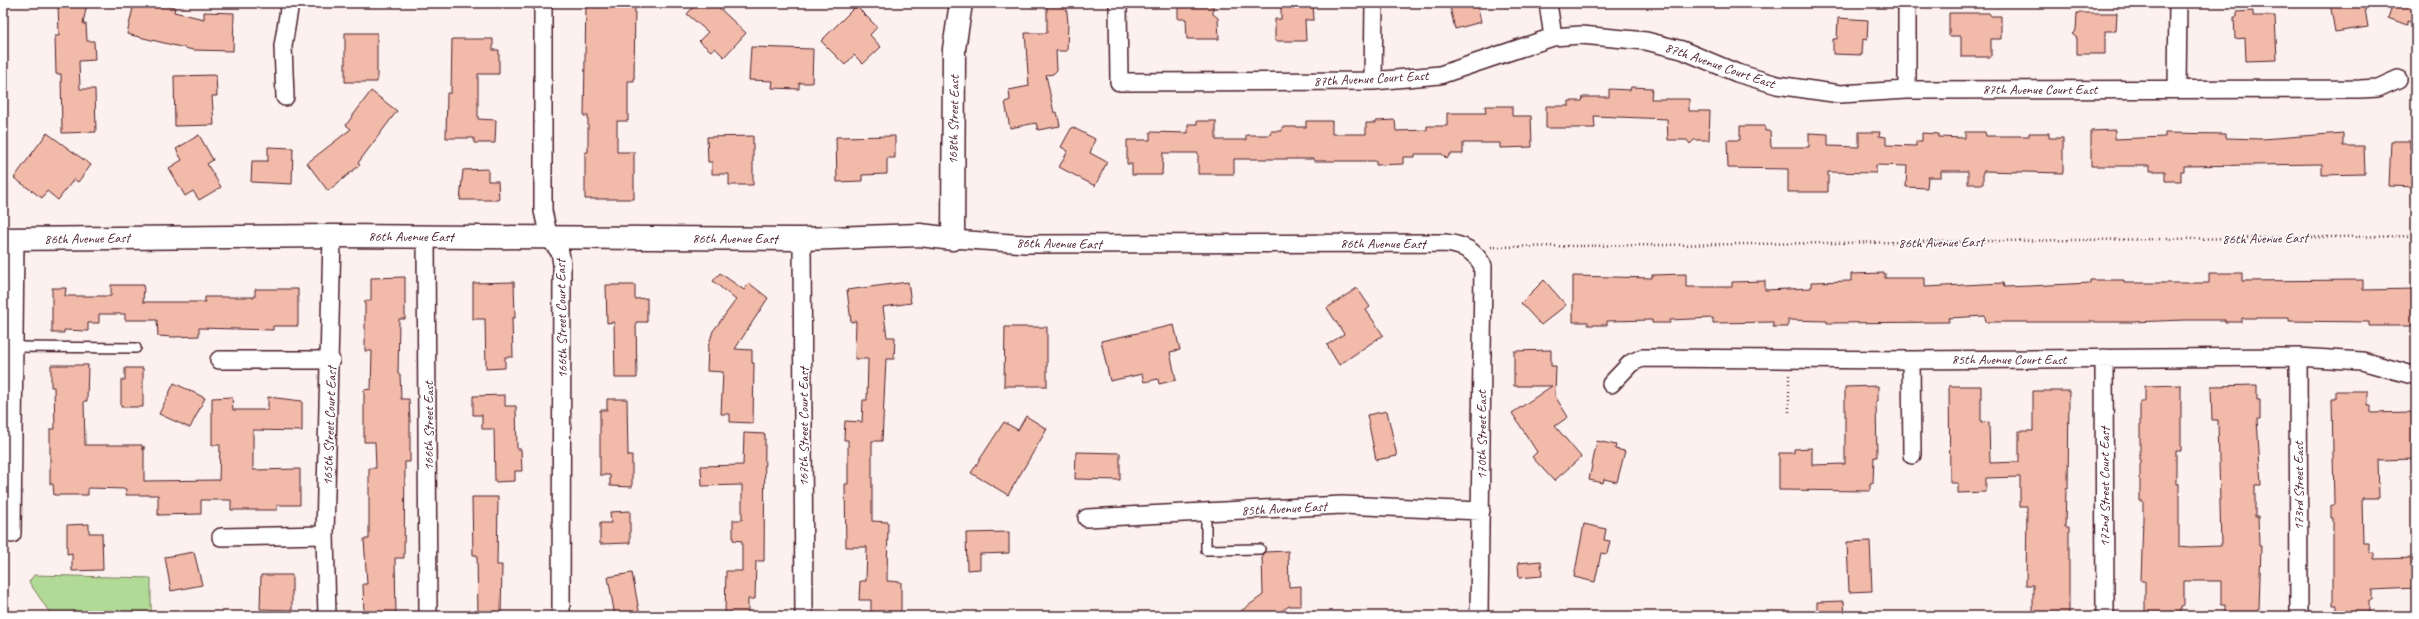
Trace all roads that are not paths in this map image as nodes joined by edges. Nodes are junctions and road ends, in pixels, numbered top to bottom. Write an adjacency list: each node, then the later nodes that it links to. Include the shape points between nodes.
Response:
1 (290, 3): 14 (street, via 283,46)
2 (543, 3): 17 (street, 166th Street Court East, via 543,211)
3 (961, 3): 19 (street, 168th Street East, via 954,49)
4 (1118, 3): 11 (street, 87th Avenue Court East, via 1119,82)
5 (1374, 3): 11 (street)
6 (1548, 3): 9 (street)
7 (1907, 3): 13 (street)
8 (2178, 3): 12 (street)
9 (1553, 37): 11 (street, 87th Avenue Court East, via 1440,75); 13 (street, 87th Avenue Court East, via 1582,35 1646,41 1682,50 1737,73 1776,85 1840,94)
10 (2398, 79): 12 (street, 87th Avenue Court East, via 2378,88 2360,90)
11 (1372, 81)
12 (2177, 89): 13 (street, 87th Avenue Court East)
13 (1907, 90)
14 (285, 97)
15 (332, 236): 16 (street, 86th Avenue East); 20 (street, 86th Avenue East); 27 (street, 165th Street Court East)
16 (426, 236): 17 (street, 86th Avenue East); 40 (street, 166th Street East)
17 (549, 238): 18 (street, 86th Avenue East); 41 (street, 166th Street Court East, via 560,252 562,264)
18 (802, 238): 19 (street, 86th Avenue East, via 920,235); 42 (street, 167th Street Court East)
19 (953, 238): 21 (street, 86th Avenue East, via 1026,244 1445,243)
20 (9, 239): 22 (street)
21 (1472, 251): 33 (street, 170th Street East, via 1483,266)
22 (9, 347): 23 (lane); 35 (street)
23 (136, 348)
24 (2298, 357): 25 (street, 85th Avenue Court East); 29 (street, 85th Avenue Court East, via 2362,361); 45 (street, 173rd Street East)
25 (2104, 358): 28 (street, 85th Avenue Court East); 44 (street, 172nd Street Court East)
26 (219, 360): 27 (street)
27 (331, 360): 36 (street, 165th Street Court East)
28 (1911, 360): 30 (street, 85th Avenue Court East, via 1642,358 1631,363); 31 (street)
29 (2416, 376)
30 (1611, 384)
31 (1912, 455)
32 (1206, 511): 33 (street, 85th Avenue East, via 1342,505); 34 (street, 85th Avenue East); 38 (lane, via 1206,550)
33 (1481, 511): 43 (street, 170th Street East)
34 (1087, 518)
35 (12, 534)
36 (325, 535): 37 (street); 39 (street, 165th Street Court East)
37 (221, 537)
38 (1260, 549)
39 (327, 616)
40 (428, 616)
41 (561, 616)
42 (804, 616)
43 (1479, 616)
44 (2105, 616)
45 (2298, 616)

